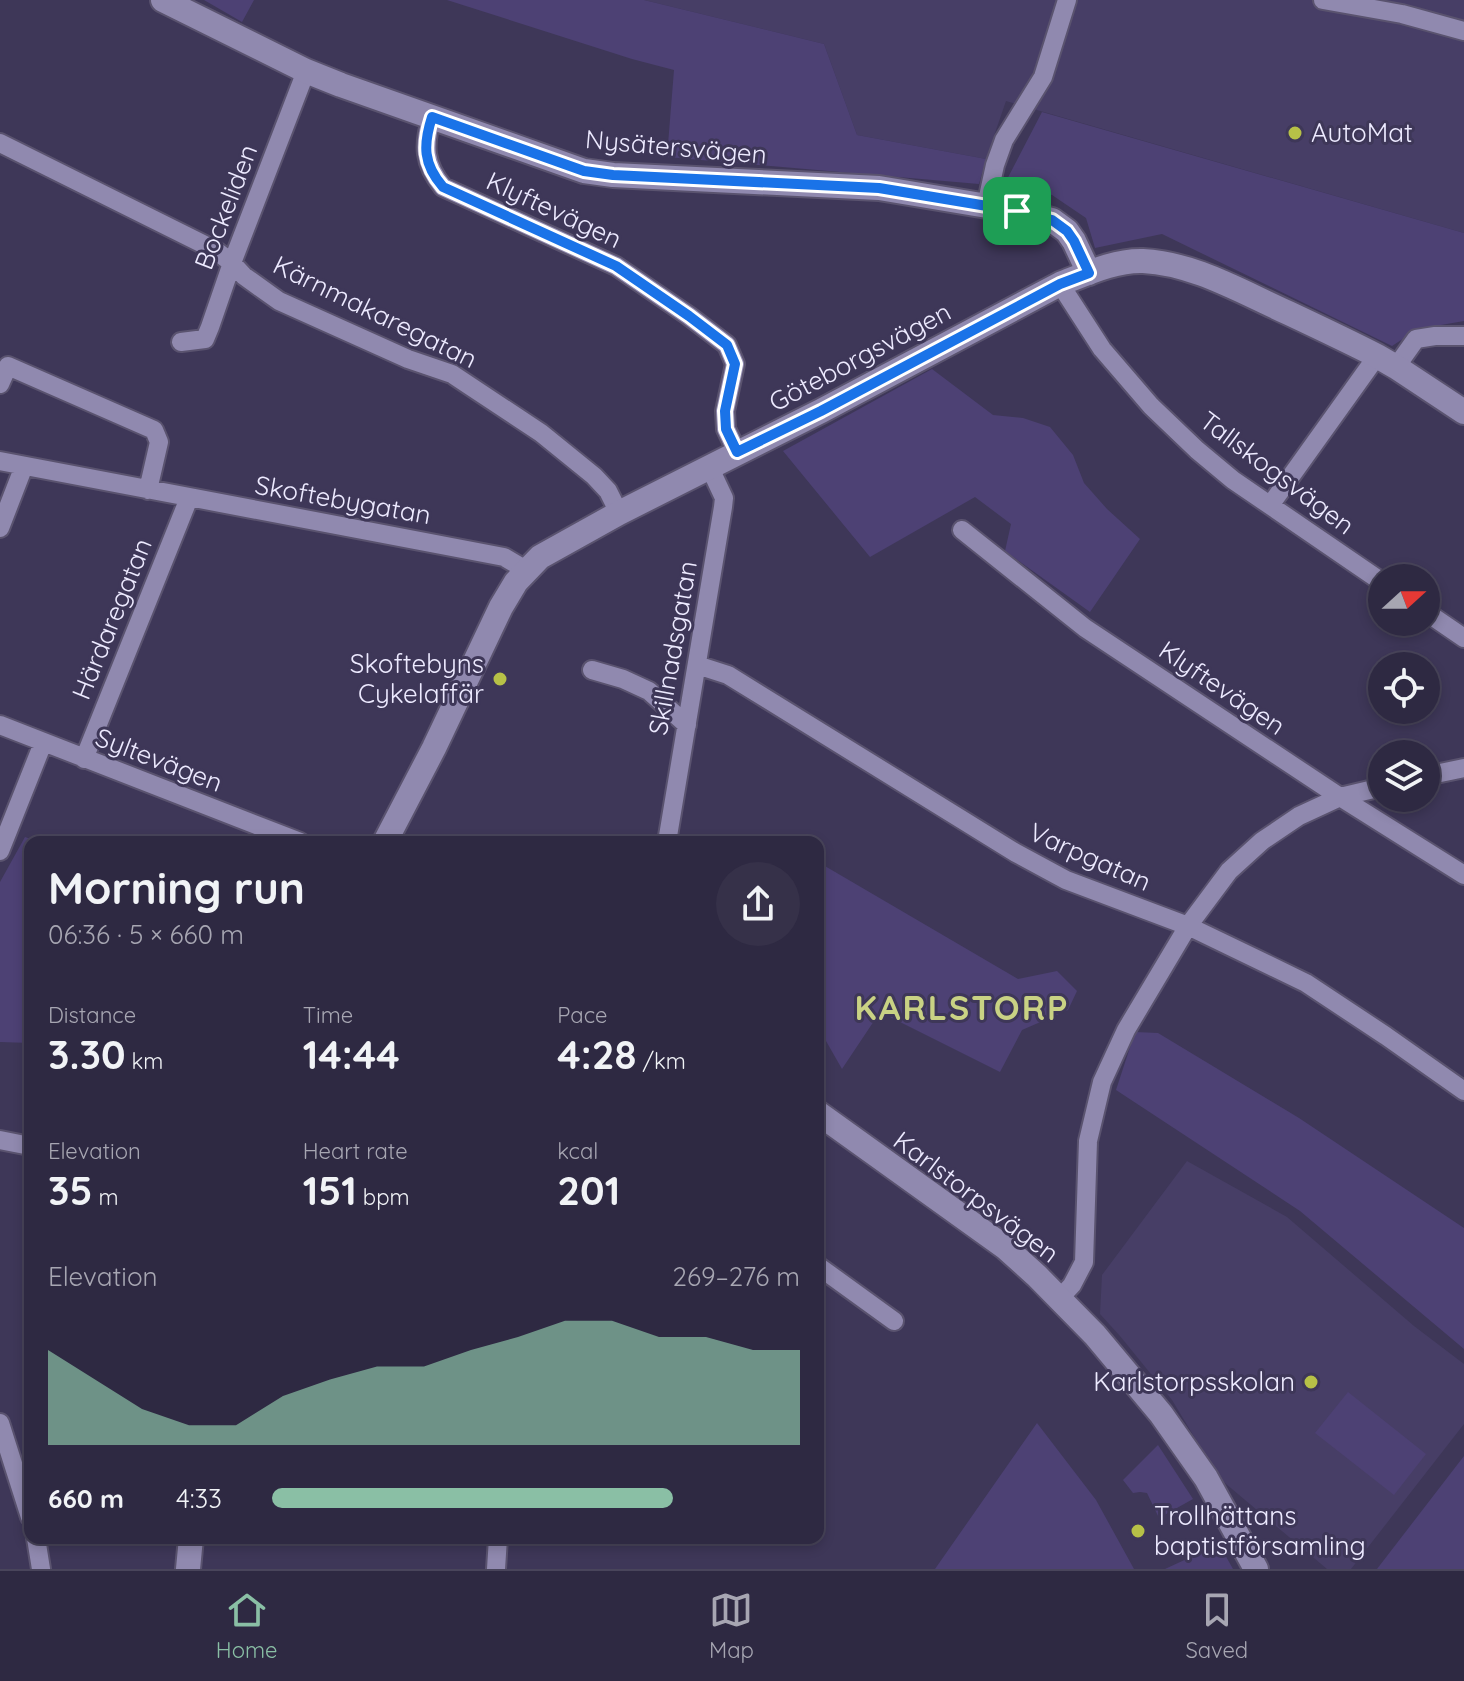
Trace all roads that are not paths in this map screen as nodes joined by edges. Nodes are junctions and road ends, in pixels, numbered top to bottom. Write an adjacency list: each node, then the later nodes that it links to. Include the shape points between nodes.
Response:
1 (163, 0): 5 (street, Nysätersvägen)
2 (1067, 0): 8 (street, via 1043,77 1004,140)
3 (1323, 0): 4 (street)
4 (1464, 31)
5 (306, 71): 6 (street, Nysätersvägen); 9 (street, Bockeliden)
6 (432, 117): 8 (street, Nysätersvägen, via 584,171 879,188); 17 (street, Klyftevägen, via 427,161 443,187 616,266 727,345 735,364 726,429)
7 (0, 143): 9 (street, Kärnmakaregatan)
8 (986, 206): 10 (street, Nysätersvägen, via 1052,220 1074,241)
9 (232, 263): 13 (street, Bockeliden, via 205,339); 24 (street, Kärnmakaregatan, via 279,301 452,374 541,433 594,476)
10 (1089, 273): 11 (street, Göteborgsvägen); 14 (street, Göteborgsvägen, via 1141,261 1167,264 1219,281)
11 (1060, 284): 17 (street, Göteborgsvägen); 23 (street, Tallskogsvägen, via 1102,349 1151,406 1233,480)
12 (1464, 336): 14 (street, via 1416,339)
13 (181, 342)
14 (1387, 361): 16 (street, Göteborgsvägen); 23 (street)
15 (0, 384): 21 (street, via 8,366 154,430 159,442)
16 (1464, 412)
17 (737, 452): 20 (street, Göteborgsvägen)
18 (0, 461): 19 (street, Skoftebygatan)
19 (24, 466): 21 (street, Skoftebygatan); 25 (street)
20 (709, 466): 24 (street, Göteborgsvägen); 31 (street, Skillnadsgatan, via 724,498)
21 (148, 490): 22 (street, Skoftebygatan)
22 (189, 498): 27 (street, Skoftebygatan, via 504,557); 36 (street, Härdaregatan)
23 (1271, 504): 28 (street, Tallskogsvägen)
24 (619, 513): 27 (street, Göteborgsvägen)
25 (0, 528)
26 (962, 530): 40 (street, Klyftevägen, via 1085,628)
27 (526, 570): 42 (street, Göteborgsvägen, via 501,607)
28 (1368, 572)
29 (1440, 622): 30 (street)
30 (1464, 638)
31 (697, 665): 34 (street, Skillnadsgatan); 46 (street, Varpgatan, via 728,675 1066,880)
32 (592, 670): 34 (street, via 649,691)
33 (0, 725): 35 (street, Syltevägen)
34 (687, 725): 43 (street, Skillnadsgatan)
35 (43, 743): 36 (street, Syltevägen); 44 (street)
36 (84, 759): 41 (street, Syltevägen)
37 (1464, 768): 38 (street)
38 (1440, 773)
39 (1368, 790): 40 (street)
40 (1340, 797): 45 (street, Klyftevägen); 46 (street, via 1262,841 1229,871)
41 (284, 836)
42 (388, 836)
43 (668, 836)
44 (0, 851)
45 (1464, 875)
46 (1188, 926): 47 (street, Varpgatan, via 1306,983); 52 (street, via 1126,1030 1102,1082 1088,1141 1084,1262)
47 (1464, 1091)
48 (824, 1117): 52 (street, Karlstorpsvägen, via 1006,1248)
49 (0, 1140): 50 (street)
50 (24, 1145)
51 (824, 1270): 53 (street)
52 (1060, 1298): 62 (street, Karlstorpsvägen, via 1161,1414 1206,1478)
53 (894, 1321)
54 (0, 1423): 55 (street)
55 (24, 1471)
56 (37, 1544): 59 (street)
57 (190, 1544): 60 (street)
58 (498, 1544): 61 (street)
59 (41, 1569)
60 (188, 1569)
61 (496, 1569)
62 (1256, 1569)

